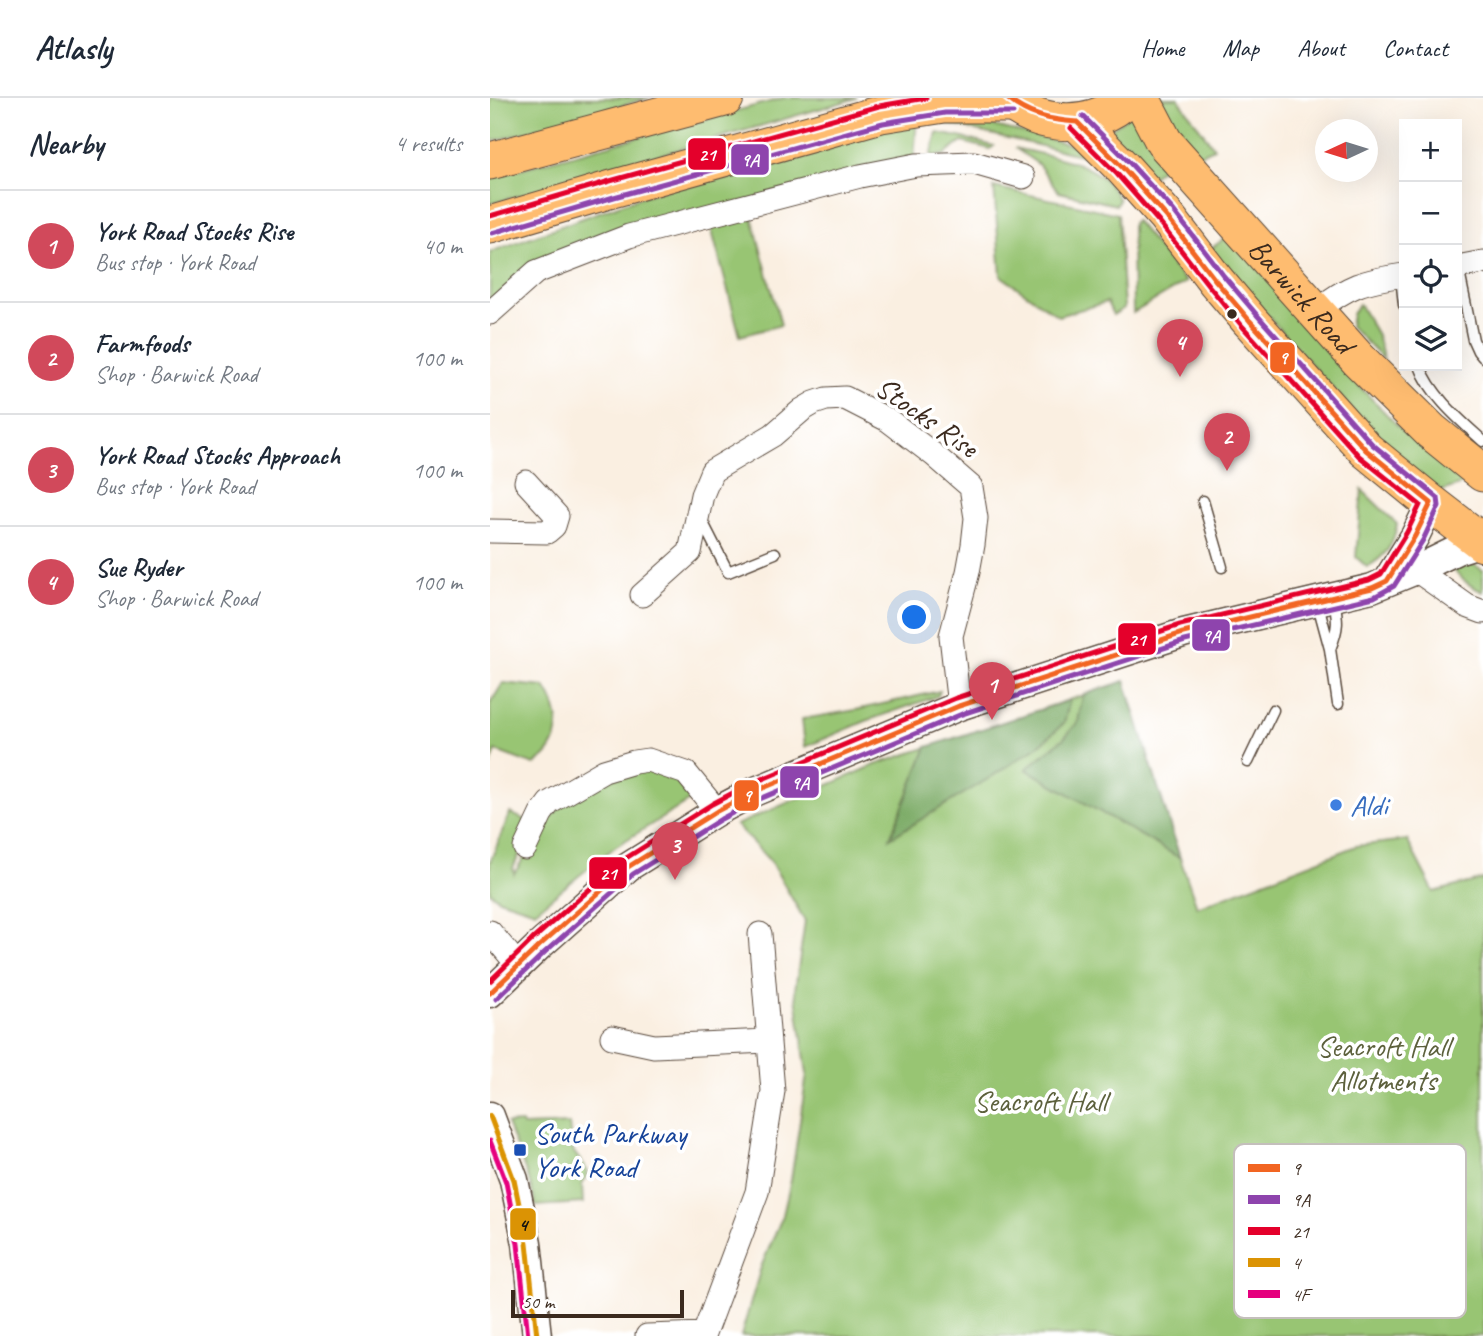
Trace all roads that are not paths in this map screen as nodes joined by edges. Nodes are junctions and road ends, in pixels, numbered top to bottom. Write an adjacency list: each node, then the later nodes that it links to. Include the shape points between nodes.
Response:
1 (725, 98): 6 (highway)
2 (1128, 98): 5 (highway, via 1100,117)
3 (1141, 98): 13 (highway, Barwick Road, via 1164,142)
4 (1010, 101): 5 (highway, via 1047,120); 8 (highway, via 944,104 881,114)
5 (1077, 122): 22 (highway, Barwick Road, via 1124,168 1250,321 1366,450)
6 (490, 161)
7 (1023, 177): 14 (street, via 974,163 916,166 836,183 629,236 536,272)
8 (490, 225)
9 (1483, 262): 10 (street)
10 (1462, 266)
11 (1399, 277): 13 (street, via 1362,283)
12 (1462, 288): 15 (lane, via 1474,340)
13 (1316, 311): 18 (highway, Barwick Road, via 1391,393)
14 (490, 313)
15 (1483, 356)
16 (1422, 371): 17 (lane, via 1451,413)
17 (1483, 441)
18 (1483, 473)
19 (526, 482): 24 (street, via 557,516 554,526 547,532)
20 (1483, 492): 22 (highway, via 1470,490)
21 (1203, 501): 27 (lane)
22 (1431, 503): 25 (highway, Barwick Road); 29 (street)
23 (698, 513): 26 (lane, via 728,572); 30 (street, Stocks Rise, via 690,552); 35 (street, Stocks Rise, via 712,471 773,435 814,403 845,398 897,428 971,486 976,518 973,545 951,636)
24 (490, 531)
25 (1483, 543): 28 (street)
26 (775, 553)
27 (1222, 568)
28 (1416, 570): 29 (street); 32 (street)
29 (1387, 581): 31 (street)
30 (642, 596)
31 (1325, 599): 33 (lane); 33 (lane, via 1337,614 1337,632); 35 (street, via 1184,633)
32 (1483, 612)
33 (1330, 649): 34 (lane)
34 (1338, 704)
35 (959, 706): 38 (street, via 803,769)
36 (1273, 710): 37 (lane)
37 (1248, 762)
38 (717, 811): 39 (street, via 687,773 648,760 634,762 604,771 549,803); 42 (street, via 628,867)
39 (525, 848)
40 (490, 932): 42 (street)
41 (760, 934): 45 (street)
42 (518, 965): 43 (street)
43 (490, 993)
44 (612, 1037): 45 (street, via 654,1046)
45 (768, 1041): 48 (street, via 773,1091 757,1192 704,1334)
46 (490, 1115): 47 (street, via 514,1180 527,1243)
47 (537, 1336)
48 (646, 1336)

